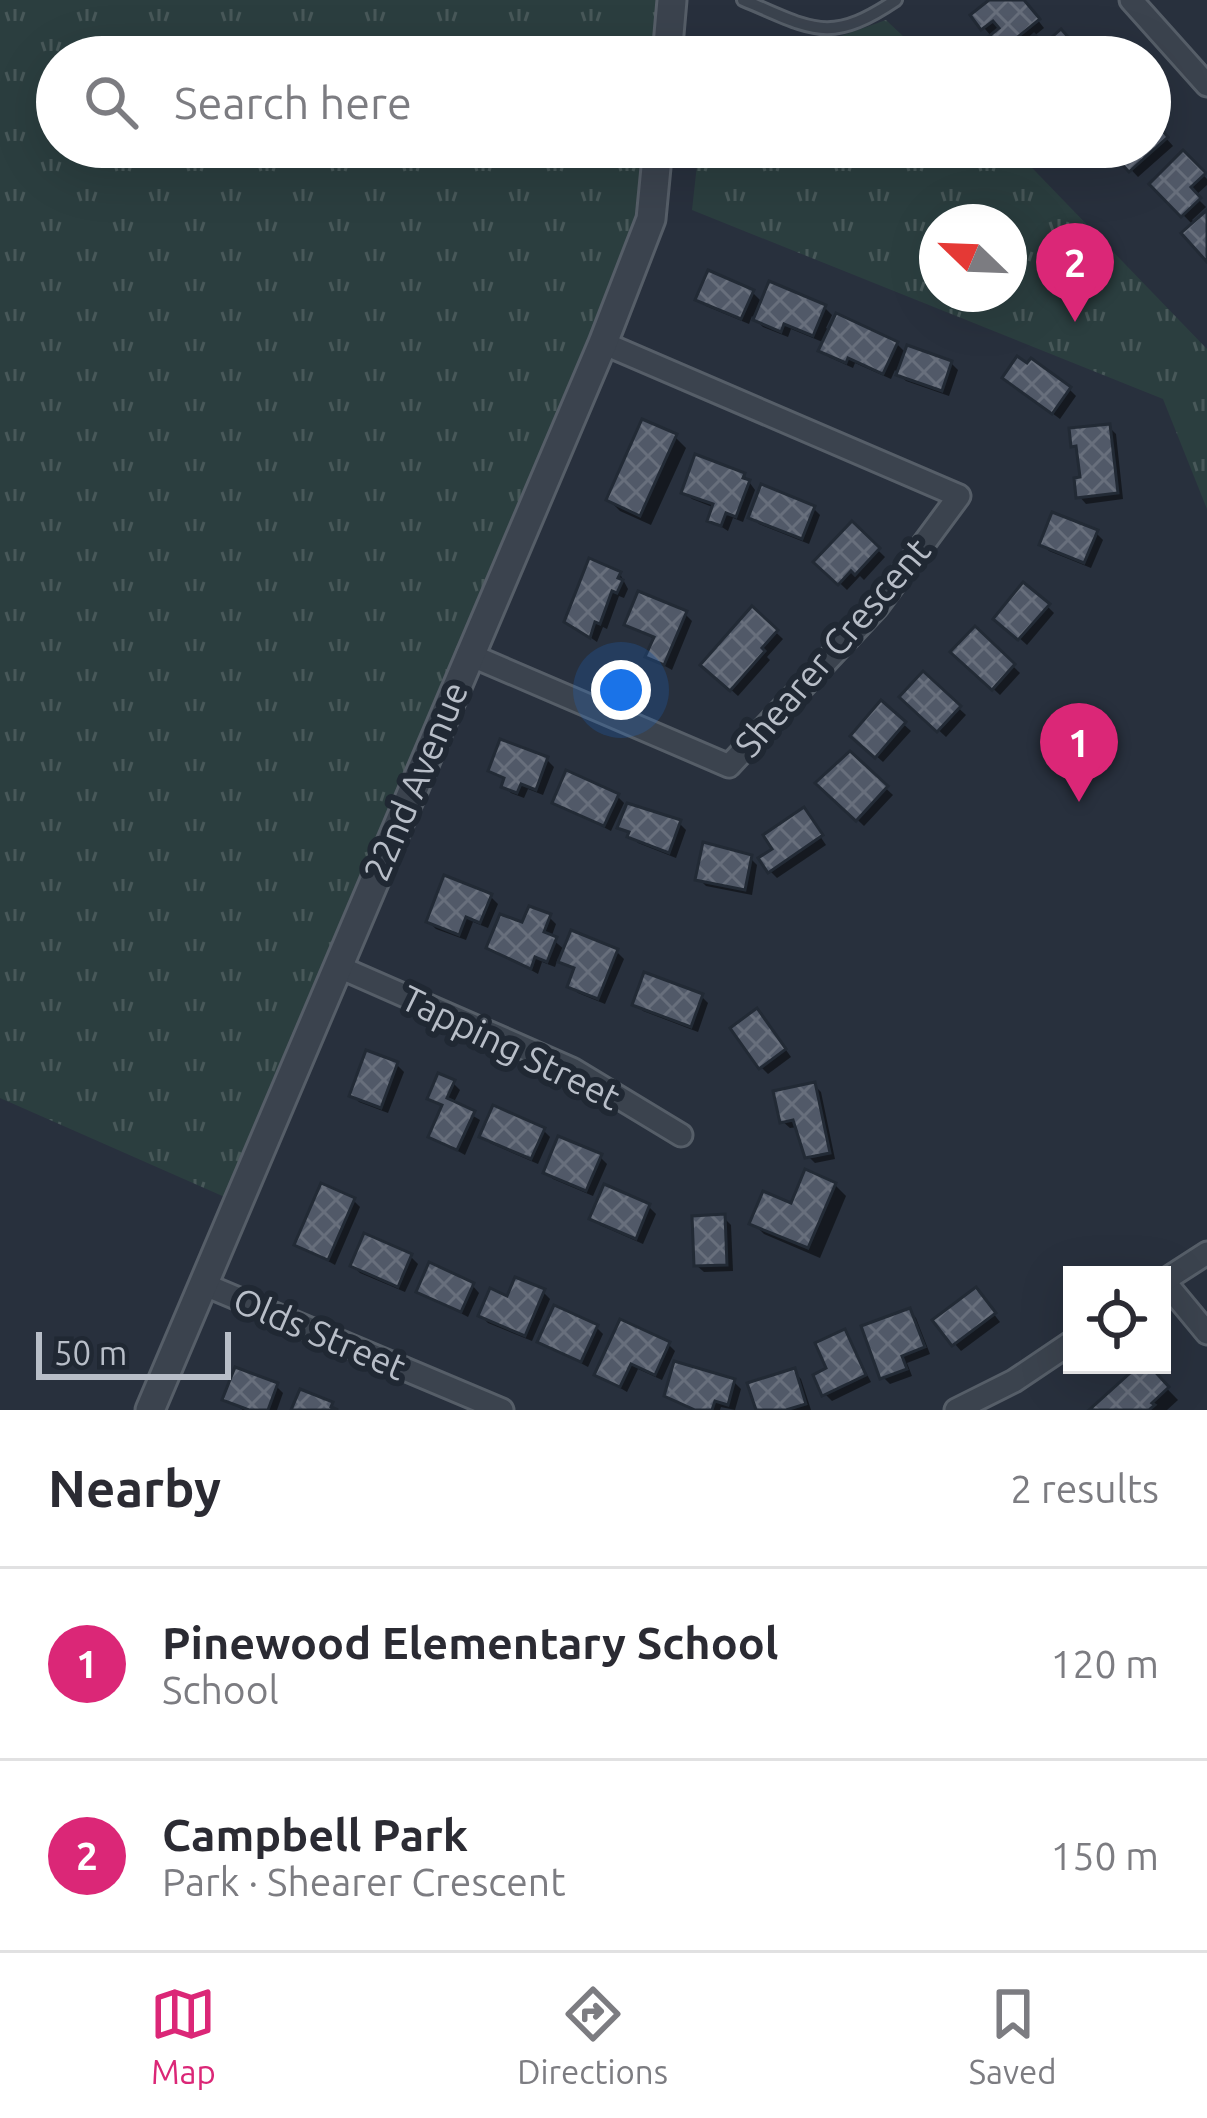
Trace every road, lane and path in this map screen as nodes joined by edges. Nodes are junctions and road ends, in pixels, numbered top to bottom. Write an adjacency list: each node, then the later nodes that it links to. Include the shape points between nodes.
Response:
1 (672, 0): 5 (street)
2 (743, 0): 3 (lane, via 816,31)
3 (896, 0)
4 (1130, 0): 6 (street)
5 (669, 36)
6 (1163, 36)
7 (1171, 45): 8 (street)
8 (1207, 85)
9 (656, 168): 10 (street, 22nd Avenue, via 651,219)
10 (603, 343): 11 (street, 22nd Avenue); 11 (street, Shearer Crescent, via 959,496 877,607 729,766)
11 (468, 654): 12 (street, 22nd Avenue)
12 (337, 966): 13 (street, Tapping Street, via 572,1070); 16 (street, 22nd Avenue)
13 (681, 1135)
14 (1207, 1252): 15 (street)
15 (1171, 1276)
16 (203, 1284): 20 (street, 22nd Avenue); 21 (street, Olds Street)
17 (1171, 1290): 18 (street)
18 (1207, 1333)
19 (1063, 1348): 22 (street)
20 (150, 1410)
21 (502, 1410)
22 (956, 1410)

